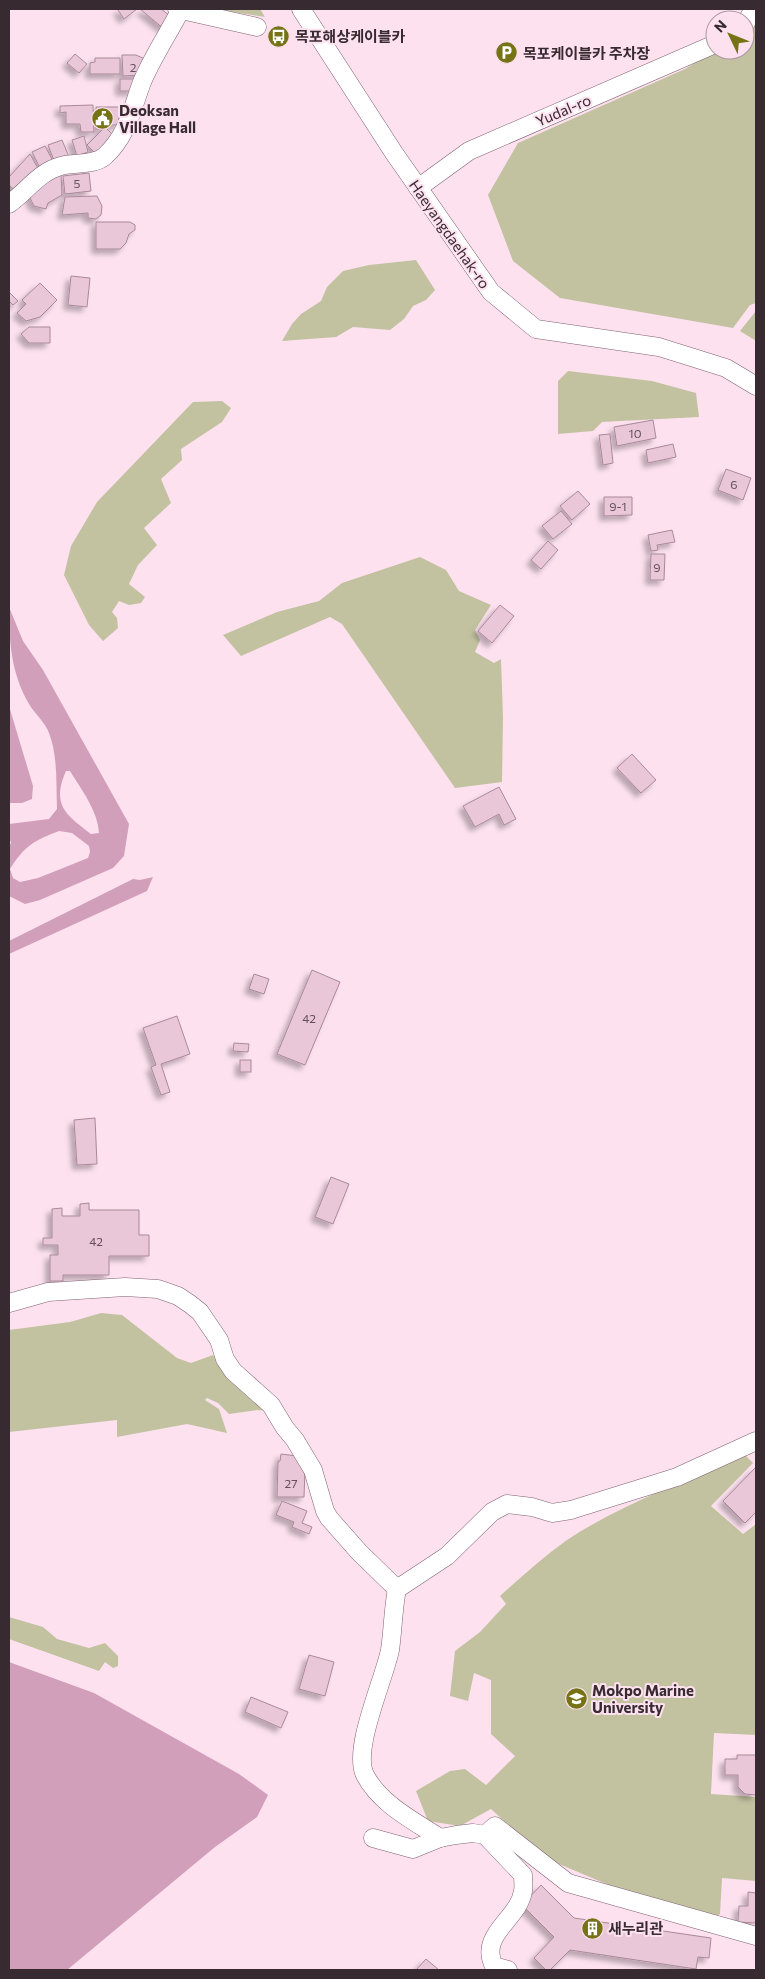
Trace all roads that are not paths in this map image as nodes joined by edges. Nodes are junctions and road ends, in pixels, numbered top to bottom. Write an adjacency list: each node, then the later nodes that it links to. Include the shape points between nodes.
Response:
1 (302, 9): 5 (street, Haeyangdaehak-ro)
2 (179, 10): 3 (street); 6 (street, via 142,81 129,125 104,157 93,162 60,166 43,174)
3 (257, 27)
4 (705, 48): 5 (street, Yudal-ro, via 469,151)
5 (418, 188): 7 (street, Haeyangdaehak-ro, via 491,292 536,329 659,346 726,368)
6 (9, 204)
7 (756, 386)
8 (9, 1304): 10 (street, via 48,1292 125,1286 158,1289 190,1304 200,1312 219,1340 233,1371 271,1405 295,1440 313,1470 329,1518 358,1552)
9 (756, 1441): 10 (street, via 676,1477 571,1510 552,1513 507,1504 492,1512 447,1556)
10 (397, 1589): 13 (street, via 390,1650 361,1754 364,1773 374,1791 388,1803)
11 (485, 1835): 13 (street, via 473,1833); 14 (street, via 495,1826 568,1883); 15 (street, via 523,1876 523,1892 491,1943 489,1956 494,1966)
12 (373, 1838): 13 (street, via 413,1849)
13 (440, 1838)
14 (756, 1936)
15 (508, 1970)

